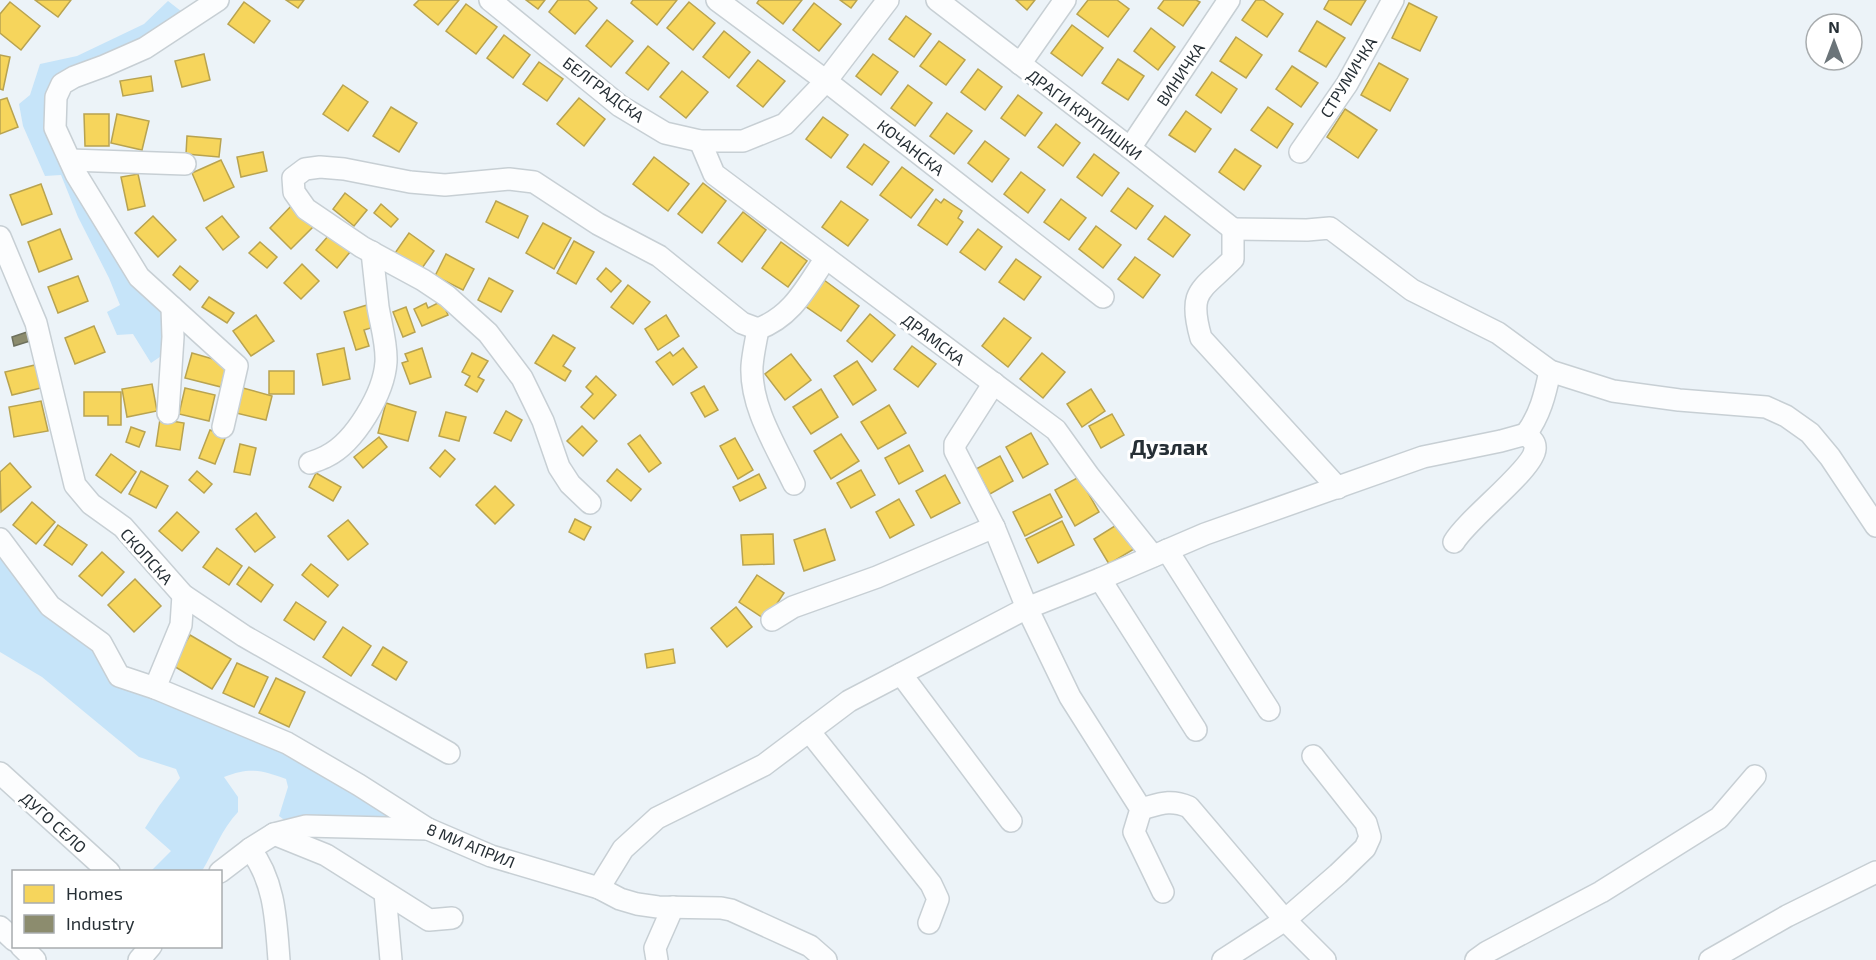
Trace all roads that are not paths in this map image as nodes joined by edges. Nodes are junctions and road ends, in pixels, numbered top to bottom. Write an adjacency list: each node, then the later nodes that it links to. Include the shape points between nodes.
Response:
1 (218, 0): 14 (street, via 145,48 62,84 56,97 55,128)
2 (490, 0): 11 (street, БЕЛГРАДСКА, via 620,106 665,132)
3 (717, 0): 10 (street, КОЧАНСКА)
4 (888, 0): 10 (street, БЕЛГРАДСКА)
5 (937, 0): 9 (street, ДРАГИ КРУПИШКИ)
6 (1065, 0): 9 (street)
7 (1229, 0): 12 (street, ВИНИЧКА)
8 (1393, 0): 13 (street, СТРУМИЧКА, via 1347,84)
9 (1020, 64): 12 (street, ДРАГИ КРУПИШКИ)
10 (826, 81): 11 (street, БЕЛГРАДСКА, via 785,124 743,141); 20 (street, КОЧАНСКА)
11 (700, 141): 19 (street, ДРАМСКА, via 714,174)
12 (1130, 148): 16 (street, ДРАГИ КРУПИШКИ)
13 (1300, 152)
14 (70, 160): 15 (street); 21 (street, via 139,277)
15 (186, 164)
16 (1233, 229): 23 (street, via 1330,228 1412,290 1498,333); 30 (street, via 1233,259 1203,285 1195,299 1201,338)
17 (0, 237): 38 (street, СКОПСКА, via 36,323 75,485 91,504 123,527)
18 (372, 252): 22 (street, via 306,209 294,192 293,178 305,169 320,167 445,185 509,179 534,182 598,224 659,256 742,323); 28 (street, via 386,348 382,387 364,419 343,444); 31 (street, via 447,296 488,333 522,378 559,468)
19 (826, 258): 22 (street, via 792,308 774,323); 24 (street, ДРАМСКА)
20 (1103, 297)
21 (172, 307): 25 (street); 26 (street, via 237,366)
22 (758, 329): 29 (street, via 752,365 755,394)
23 (1550, 371): 27 (street, via 1542,406); 32 (street, via 1613,392 1766,407 1786,416 1810,433 1830,457)
24 (994, 383): 33 (street, via 955,444); 36 (street, ДРАМСКА, via 1056,430 1089,476)
25 (168, 413)
26 (223, 427)
27 (1526, 434): 30 (street, via 1423,457); 35 (street, via 1534,442 1535,451 1527,466 1466,524)
28 (310, 463)
29 (794, 484)
30 (1338, 488): 36 (street)
31 (590, 503)
32 (1876, 526)
33 (994, 527): 39 (street); 40 (street, via 877,577 793,607)
34 (0, 539): 42 (street, 8 МИ АПРИЛ, via 50,606 101,644 119,676)
35 (1454, 542)
36 (1160, 553): 37 (street); 43 (street, ДРАМСКА)
37 (1100, 579): 39 (street); 44 (street)
38 (183, 595): 42 (street, via 181,625); 46 (street, СКОПСКА, via 244,636)
39 (1027, 608): 41 (street); 50 (street, via 1070,697)
40 (772, 620)
41 (901, 674): 45 (street, via 849,701); 51 (street)
42 (155, 688): 52 (street, 8 МИ АПРИЛ, via 287,742)
43 (1269, 710)
44 (1196, 730)
45 (809, 731): 58 (street, via 764,765 657,818 623,849); 64 (street, via 931,884 938,898)
46 (449, 753)
47 (1313, 756): 63 (street, via 1366,823 1370,837 1365,848)
48 (0, 773): 55 (street, ДУГО СЕЛО)
49 (1755, 776): 78 (street, via 1719,818 1601,892)
50 (1141, 809): 59 (street, via 1134,832); 63 (street, via 1167,802 1189,807)
51 (1011, 820)
52 (428, 829): 53 (street, via 306,825); 58 (street, 8 МИ АПРИЛ, via 491,856)
53 (274, 834): 54 (street); 60 (street, via 326,855)
54 (250, 849): 56 (street); 71 (street, via 258,859 275,903)
55 (107, 870)
56 (222, 870)
57 (1876, 872): 79 (street)
58 (599, 888): 61 (street, 8 МИ АПРИЛ, via 620,899)
59 (1163, 892)
60 (385, 893): 62 (street, via 429,920); 72 (street)
61 (673, 907): 73 (street, via 655,948); 74 (street, 8 МИ АПРИЛ, via 731,910 810,946)
62 (452, 918)
63 (1284, 920): 75 (street); 76 (street); 77 (street)
64 (929, 923)
65 (0, 927): 66 (street)
66 (12, 938)
67 (23, 948): 69 (street)
68 (148, 948): 70 (street)
69 (35, 960)
70 (139, 960)
71 (279, 960)
72 (391, 960)
73 (657, 960)
74 (826, 960)
75 (1223, 960)
76 (1232, 960)
77 (1325, 960)
78 (1476, 960)
79 (1710, 960)

